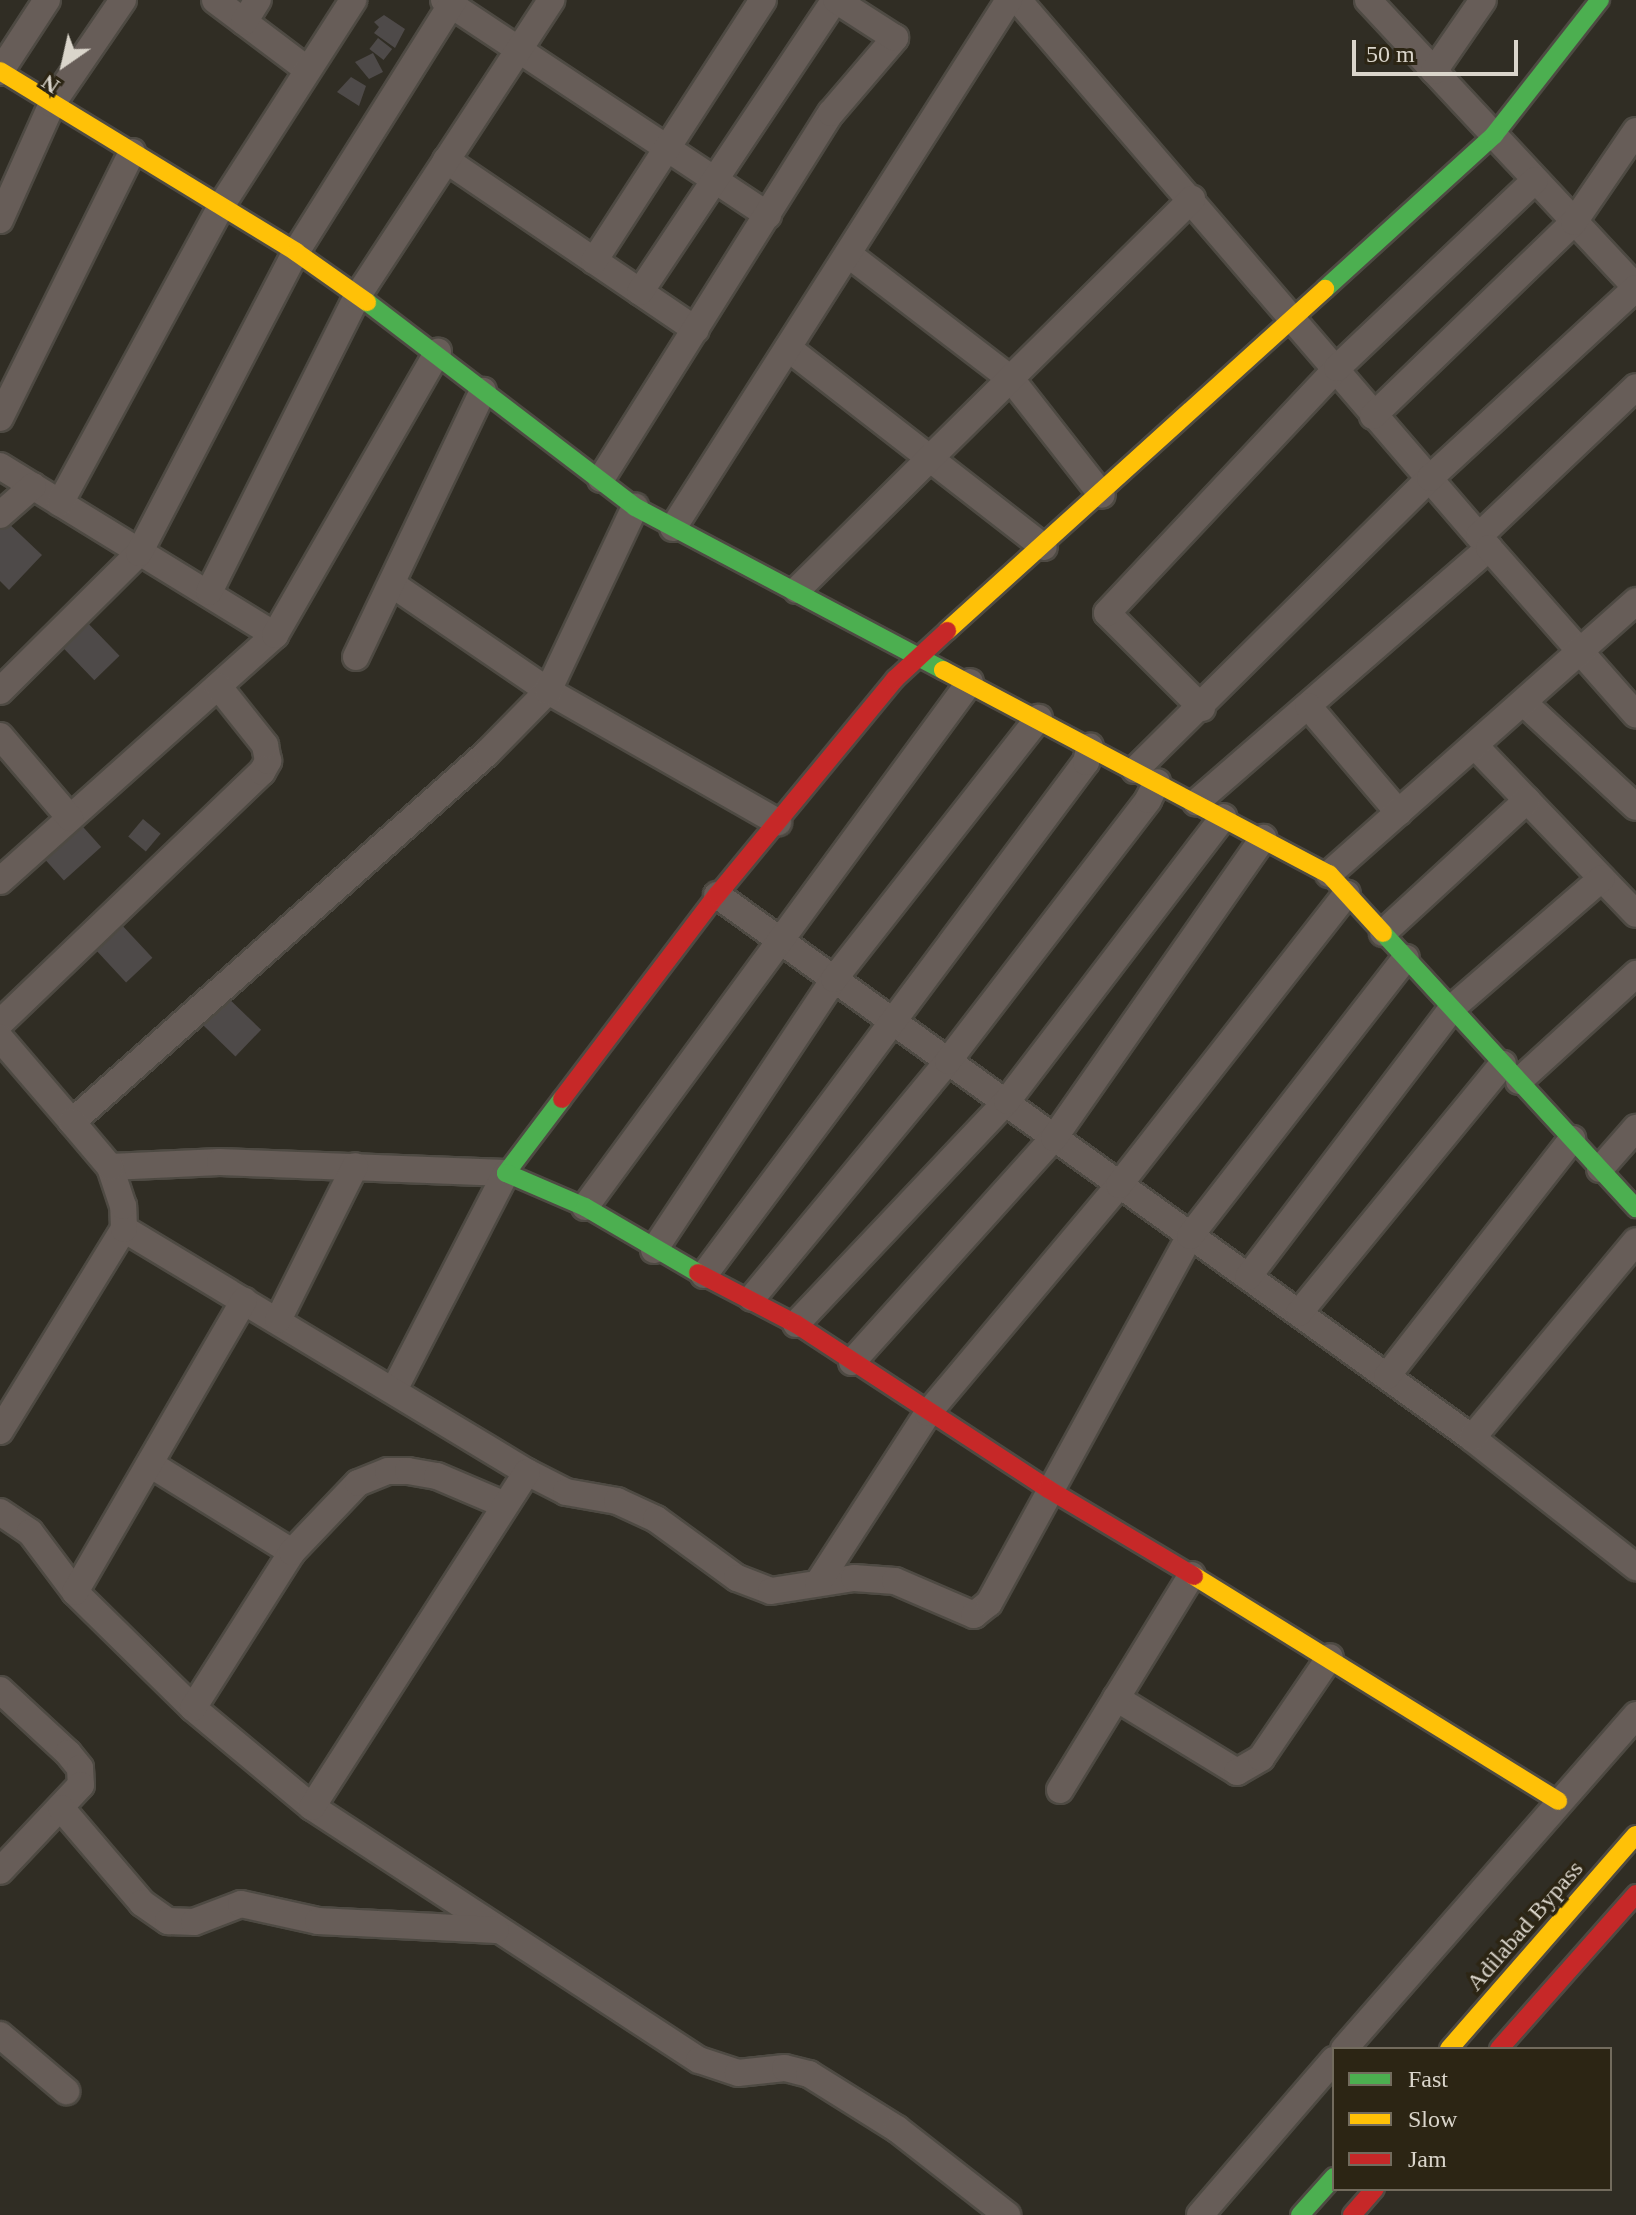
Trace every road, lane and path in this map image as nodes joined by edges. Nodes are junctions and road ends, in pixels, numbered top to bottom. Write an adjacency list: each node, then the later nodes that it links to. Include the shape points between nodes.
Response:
1 (47, 0): 19 (street)
2 (123, 0): 20 (street)
3 (215, 0): 15 (street)
4 (353, 0): 17 (street)
5 (763, 0): 23 (street)
6 (836, 0): 14 (street); 26 (street)
7 (1009, 0): 34 (street)
8 (1018, 0): 28 (street)
9 (1368, 0): 18 (street)
10 (1483, 0): 18 (street)
11 (1600, 0): 22 (main road)
12 (450, 2): 16 (street); 33 (street)
13 (537, 5): 16 (street)
14 (864, 7): 30 (street, via 895,38 831,113)
15 (251, 11): 17 (street)
16 (518, 49): 23 (street); 25 (street)
17 (308, 70): 29 (street)
18 (1434, 71): 22 (street)
19 (0, 72): 20 (main road)
20 (52, 104): 24 (main road); 31 (street)
21 (1636, 131): 32 (street)
22 (1494, 135): 27 (street); 39 (main road)
23 (667, 148): 26 (street); 35 (street)
24 (132, 152): 29 (main road); 48 (street)
25 (446, 160): 35 (street); 38 (street)
26 (716, 180): 30 (street); 37 (street)
27 (1535, 180): 32 (street); 43 (street)
28 (1192, 199): 39 (street); 44 (street)
29 (221, 206): 33 (main road); 55 (street)
30 (768, 215): 40 (street)
31 (0, 220)
32 (1574, 222): 36 (street); 47 (street)
33 (296, 252): 38 (main road); 61 (street)
34 (848, 254): 41 (street); 44 (street)
35 (594, 261): 37 (street)
36 (1636, 288): 51 (street)
37 (640, 292): 40 (street)
38 (357, 297): 42 (main road); 64 (street)
39 (1296, 319): 43 (street); 54 (main road)
40 (696, 330): 52 (street)
41 (788, 348): 49 (street); 58 (street)
42 (438, 351): 46 (main road); 66 (street)
43 (1337, 368): 47 (street); 77 (street, via 1107,613)
44 (1011, 379): 49 (street); 54 (street)
45 (1636, 387): 59 (street)
46 (483, 391): 52 (main road); 62 (street)
47 (1373, 416): 51 (street)
48 (0, 418)
49 (932, 457): 60 (street); 63 (street)
50 (0, 466): 53 (street)
51 (1430, 478): 59 (street); 77 (street)
52 (601, 479): 56 (main road)
53 (33, 486): 55 (street); 57 (street)
54 (1102, 495): 60 (main road)
55 (60, 503): 61 (street)
56 (635, 507): 58 (main road); 73 (street)
57 (0, 515)
58 (673, 528): 63 (main road)
59 (1484, 542): 67 (street); 76 (street)
60 (1044, 547): 69 (main road)
61 (139, 553): 64 (street); 72 (street)
62 (392, 584): 68 (street); 73 (street)
63 (797, 590): 69 (main road)
64 (209, 592): 66 (street)
65 (1636, 601): 67 (street)
66 (275, 635): 71 (street)
67 (1584, 653): 74 (street); 75 (street)
68 (356, 657)
69 (923, 657): 70 (main road); 89 (main road, via 895,679)
70 (970, 682): 78 (main road); 97 (street)
71 (218, 686): 88 (street); 103 (street, via 265,745 268,761 262,772)
72 (0, 691)
73 (548, 691): 89 (street); 108 (street, via 487,753)
74 (1632, 703)
75 (1525, 704): 81 (street); 85 (street)
76 (1308, 706): 84 (street); 86 (street)
77 (1202, 708): 82 (street)
78 (1039, 718): 80 (main road); 100 (street)
79 (0, 736): 88 (street)
80 (1090, 746): 82 (main road); 102 (street, via 1086,762)
81 (1476, 747): 83 (street); 86 (street)
82 (1146, 776): 84 (main road); 105 (street, via 1148,800)
83 (1527, 800): 91 (street); 96 (street)
84 (1196, 803): 87 (main road)
85 (1636, 807)
86 (1399, 813): 93 (street)
87 (1223, 817): 90 (main road); 107 (street)
88 (70, 818): 92 (street)
89 (778, 822): 94 (main road)
90 (1263, 838): 93 (main road); 110 (street)
91 (1602, 878): 95 (street); 101 (street)
92 (0, 881)
93 (1338, 884): 96 (main road); 116 (street)
94 (717, 895): 97 (street); 115 (main road)
95 (1633, 906)
96 (1383, 933): 98 (main road)
97 (783, 942): 100 (street); 117 (street)
98 (1406, 958): 101 (main road); 120 (street)
99 (1636, 974): 106 (street)
100 (834, 979): 102 (street); 122 (street)
101 (1452, 1008): 106 (main road); 124 (street)
102 (890, 1020): 105 (street); 123 (street)
103 (0, 1023)
104 (0, 1038): 108 (street)
105 (948, 1061): 107 (street); 125 (street)
106 (1511, 1073): 111 (main road); 127 (street)
107 (1007, 1101): 110 (street); 129 (street)
108 (72, 1122): 113 (street)
109 (1636, 1128): 114 (street)
110 (1054, 1138): 116 (street); 130 (street)
111 (1572, 1139): 114 (main road); 131 (street)
112 (355, 1166): 113 (street, via 220,1162); 115 (street); 128 (street)
113 (110, 1167): 119 (street, via 123,1206)
114 (1600, 1169): 118 (main road)
115 (506, 1173): 117 (main road); 132 (street)
116 (1119, 1185): 120 (street); 133 (street)
117 (585, 1207): 122 (main road)
118 (1636, 1208)
119 (124, 1229): 126 (street); 134 (street)
120 (1190, 1236): 124 (street); 138 (street)
121 (1636, 1241): 135 (street)
122 (654, 1250): 123 (main road)
123 (704, 1275): 125 (main road)
124 (1248, 1277): 127 (street)
125 (752, 1298): 129 (main road)
126 (244, 1301): 128 (street); 136 (street)
127 (1299, 1313): 131 (street)
128 (278, 1320): 132 (street)
129 (796, 1324): 130 (main road)
130 (852, 1362): 133 (main road)
131 (1387, 1376): 135 (street)
132 (394, 1390): 137 (street)
133 (928, 1413): 138 (main road); 144 (street)
134 (0, 1431)
135 (1472, 1438): 142 (street)
136 (150, 1464): 141 (street); 145 (street)
137 (527, 1472): 139 (street); 144 (street, via 566,1492 617,1501 656,1519 737,1578 771,1591)
138 (1048, 1489): 143 (main road); 144 (street, via 982,1612 960,1612 926,1591 895,1581 854,1578)
139 (505, 1505): 141 (street, via 437,1476 388,1471 358,1483); 153 (street)
140 (0, 1512): 145 (street, via 30,1532)
141 (292, 1552): 149 (street)
142 (1636, 1567)
143 (1192, 1575): 146 (main road); 148 (street)
144 (818, 1583)
145 (75, 1592): 149 (street)
146 (1330, 1657): 148 (street, via 1261,1758 1237,1772); 152 (main road)
147 (0, 1690): 154 (street, via 80,1768 81,1785)
148 (1116, 1698): 151 (street)
149 (193, 1708): 153 (street)
150 (1636, 1715): 152 (street)
151 (1060, 1790)
152 (1558, 1801): 160 (street)
153 (312, 1807): 158 (street)
154 (61, 1808): 156 (street); 158 (street, via 142,1903 168,1921 194,1922 241,1904 318,1921)
155 (1636, 1835): 161 (main road, Adilabad Bypass)
156 (0, 1871)
157 (1636, 1894): 162 (main road)
158 (500, 1931): 167 (street, via 699,2060 738,2073 785,2068 809,2074 897,2129)
159 (0, 2035): 164 (street)
160 (1346, 2047)
161 (1451, 2047)
162 (1501, 2047)
163 (1332, 2062): 168 (street)
164 (66, 2091)
165 (1332, 2179): 169 (main road)
166 (1373, 2191): 170 (main road)
167 (1007, 2215)
168 (1200, 2215)
169 (1300, 2215)
170 (1352, 2215)

